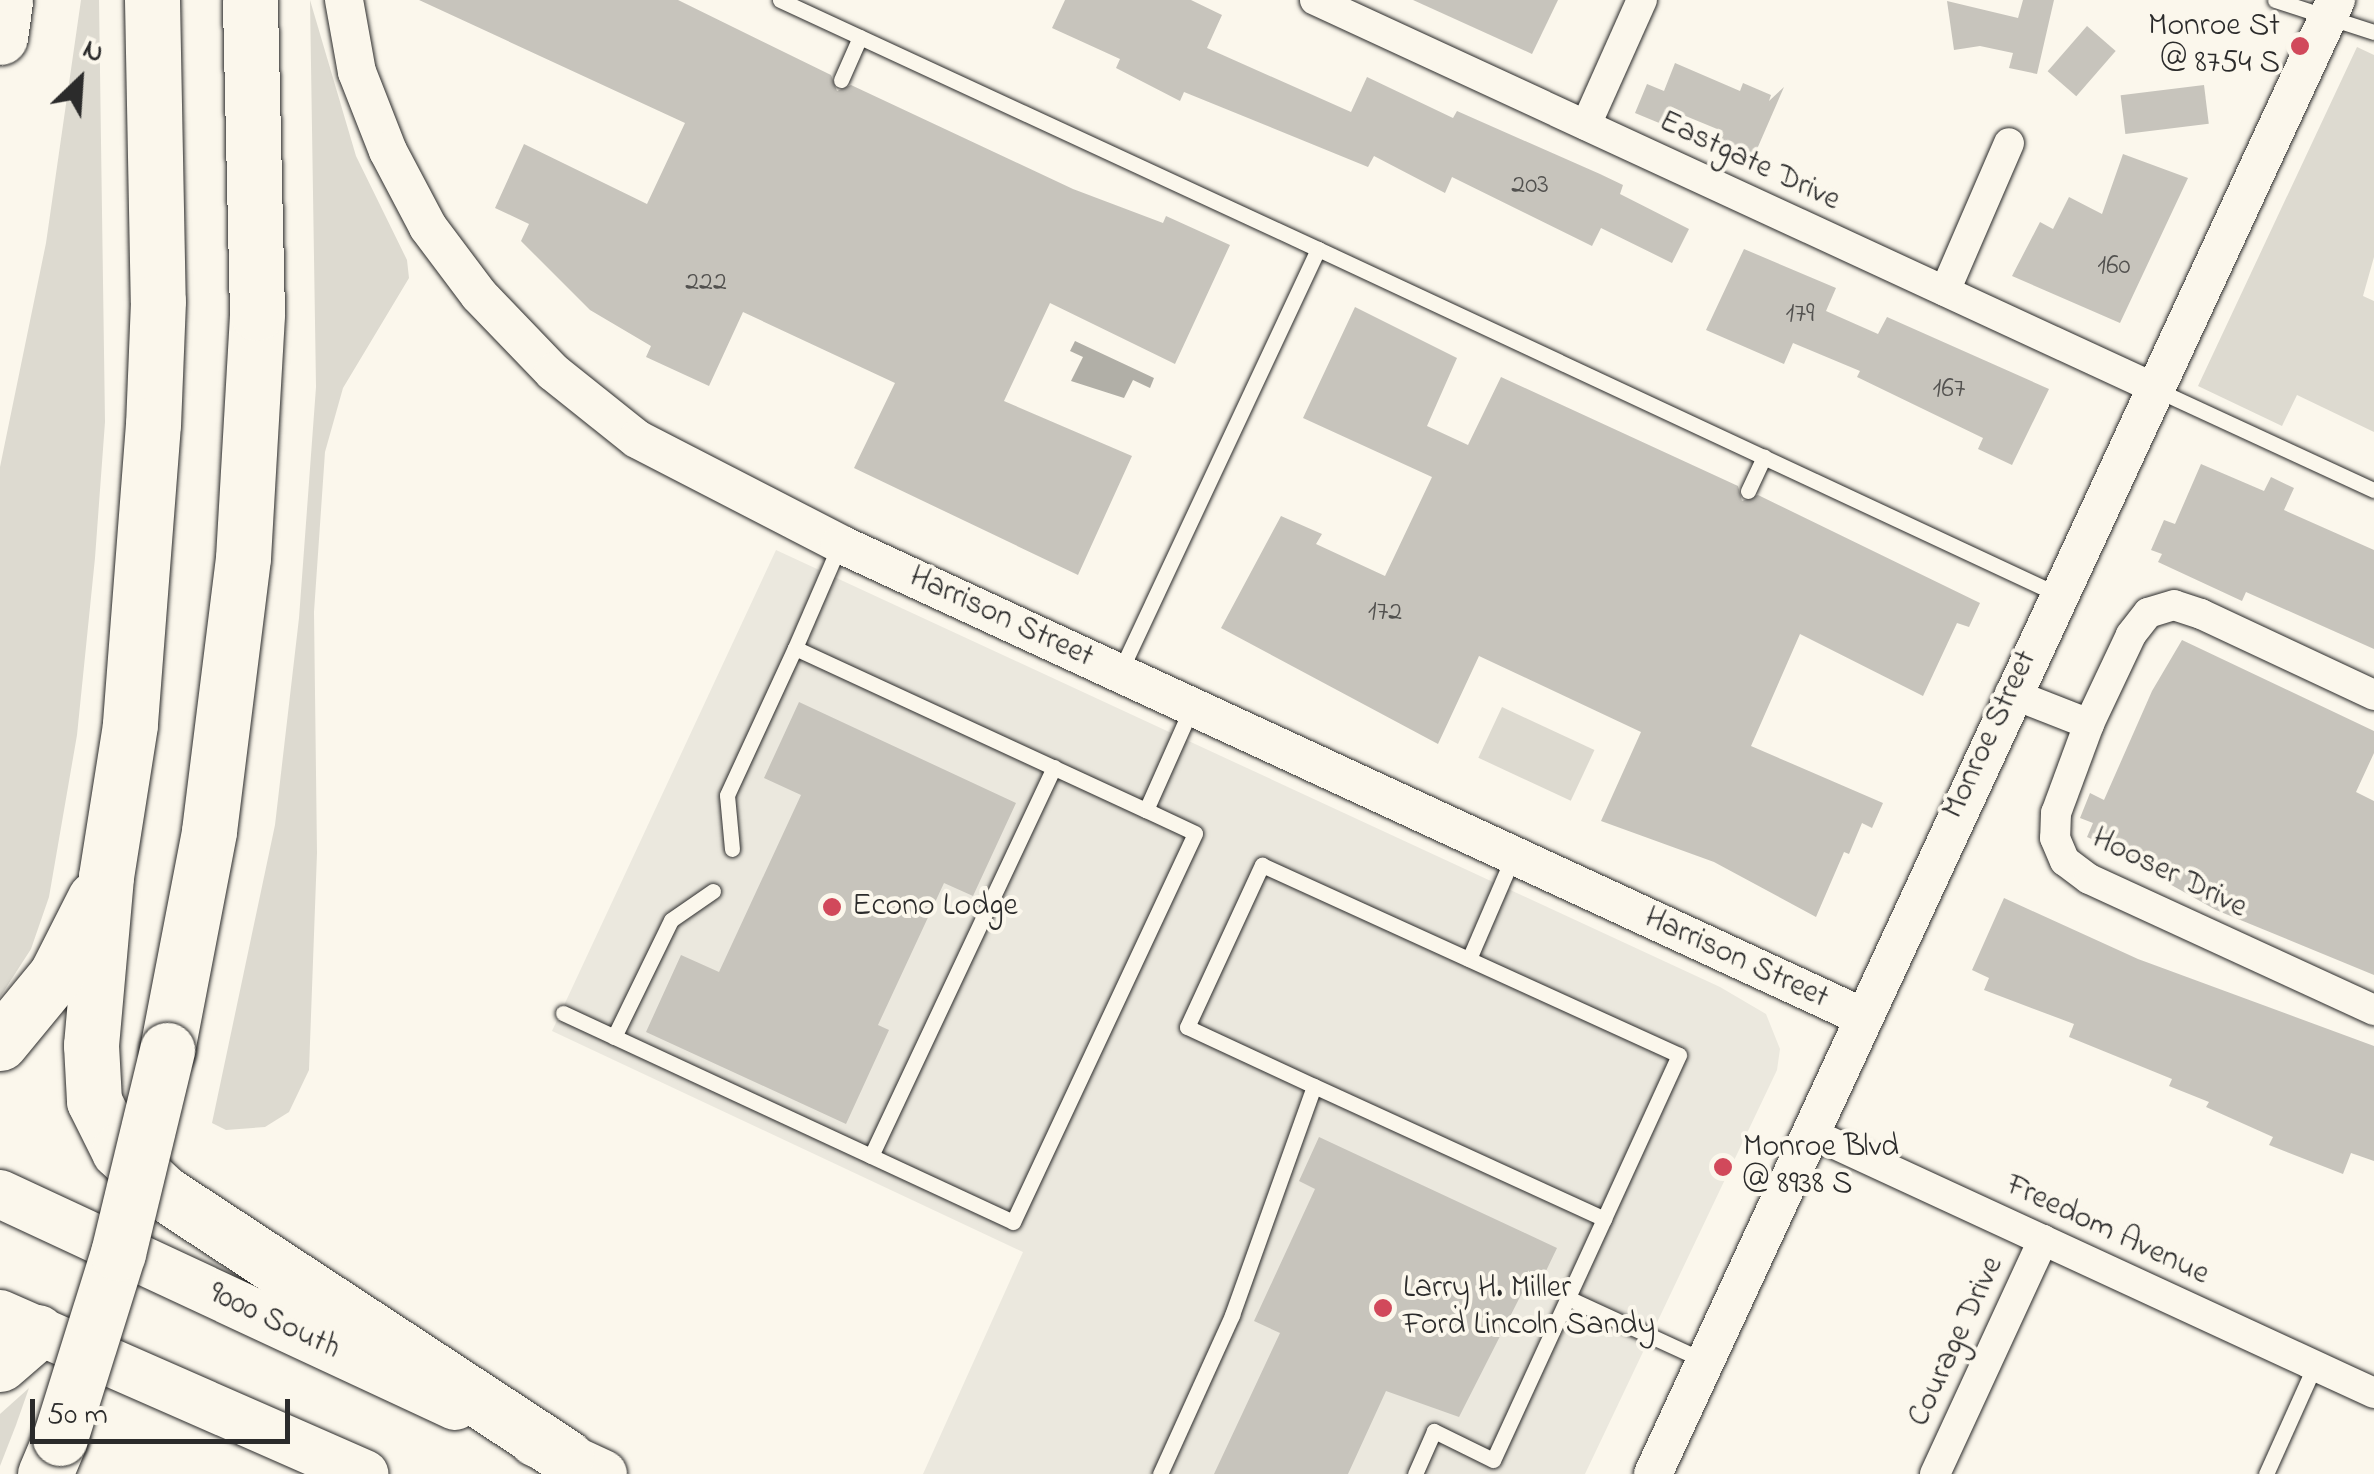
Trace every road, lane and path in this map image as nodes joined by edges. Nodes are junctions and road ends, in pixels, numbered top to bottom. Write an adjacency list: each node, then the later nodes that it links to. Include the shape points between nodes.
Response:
1 (5, 0): 11 (highway)
2 (152, 0): 34 (highway, via 158,301 153,424 130,724)
3 (250, 0): 53 (highway, bridge, via 257,295 243,558 209,831 167,1050 118,1253)
4 (344, 0): 22 (street, Harrison Street, via 358,72 388,152 428,228 479,295 553,372 637,438)
5 (780, 0): 12 (lane)
6 (1315, 0): 14 (street, Eastgate Drive)
7 (1642, 0): 14 (street)
8 (2275, 0): 9 (lane)
9 (2332, 9): 10 (lane); 18 (street, Monroe Street)
10 (2374, 32)
11 (0, 36)
12 (860, 37): 13 (lane); 16 (lane)
13 (841, 80)
14 (1586, 125): 17 (street, Eastgate Drive)
15 (2009, 143): 17 (street)
16 (1318, 250): 19 (lane); 25 (lane)
17 (1945, 292): 18 (street, Eastgate Drive)
18 (2152, 388): 20 (lane); 23 (street, Monroe Street)
19 (1764, 457): 21 (lane); 23 (lane)
20 (2374, 490)
21 (1748, 491)
22 (840, 544): 24 (lane); 25 (street, Harrison Street)
23 (2057, 594): 26 (street, Monroe Street)
24 (795, 648): 30 (lane); 32 (lane, via 728,795)
25 (1119, 673): 28 (street, Harrison Street)
26 (2010, 693): 29 (street); 39 (street, Monroe Street)
27 (2374, 694): 29 (street, via 2174,605 2148,614 2130,635)
28 (1192, 707): 31 (lane); 33 (street, Harrison Street)
29 (2089, 724): 37 (street, Hooser Drive, via 2056,814 2064,862)
30 (1054, 767): 31 (lane); 44 (lane)
31 (1146, 810): 44 (lane, via 1195,833 1012,1222)
32 (732, 849)
33 (1513, 857): 36 (lane); 39 (street, Harrison Street)
34 (106, 877): 41 (highway, via 56,975); 54 (highway, via 91,1075 102,1126 119,1151 164,1193)
35 (713, 891): 40 (lane, via 671,920)
36 (1469, 958): 42 (lane, via 1262,865 1186,1026); 46 (lane, via 1679,1055)
37 (2374, 1010)
38 (563, 1013): 40 (lane)
39 (1863, 1017): 43 (street, Monroe Street)
40 (614, 1037): 44 (lane)
41 (0, 1043)
42 (1314, 1086): 46 (lane); 57 (lane, via 1232,1315)
43 (1811, 1133): 47 (street, Freedom Avenue); 50 (street, Monroe Street)
44 (870, 1156)
45 (0, 1194): 54 (main road, 9000 South)
46 (1604, 1219): 48 (lane)
47 (2043, 1240): 51 (street, Freedom Avenue); 60 (street, Courage Drive)
48 (1568, 1298): 50 (lane); 55 (lane)
49 (12, 1336): 56 (main road)
50 (1705, 1361): 59 (street, Monroe Street)
51 (2315, 1365): 52 (street, Freedom Avenue); 61 (lane)
52 (2374, 1393)
53 (52, 1456)
54 (584, 1466)
55 (1490, 1467): 58 (lane, via 1434,1431)
56 (364, 1474)
57 (1160, 1474)
58 (1415, 1474)
59 (1653, 1474)
60 (1935, 1474)
61 (2266, 1474)

